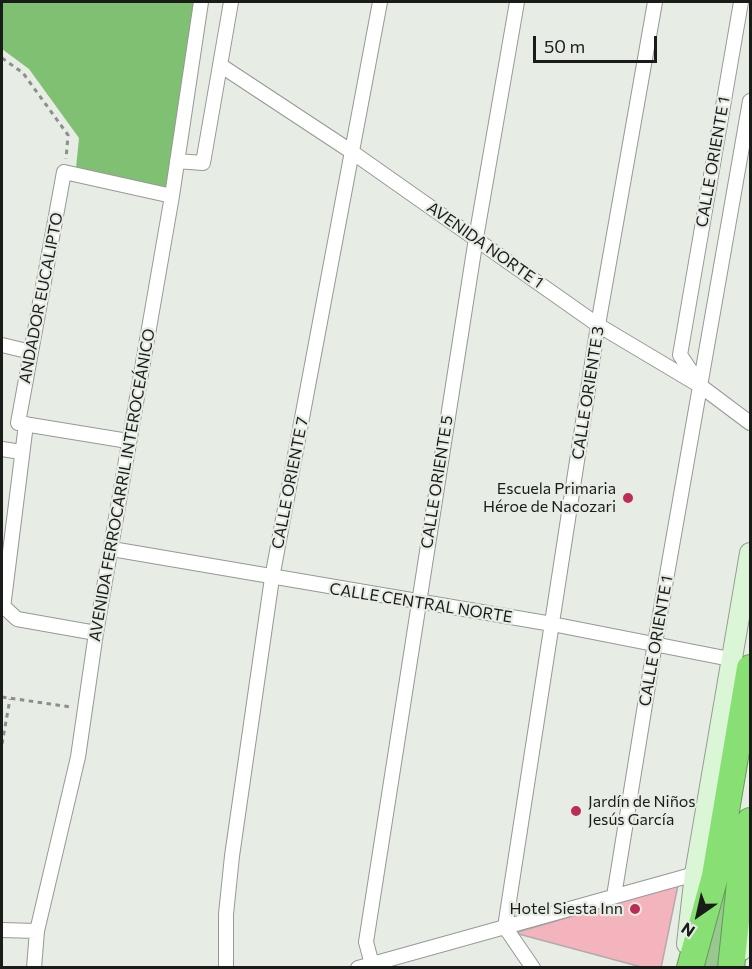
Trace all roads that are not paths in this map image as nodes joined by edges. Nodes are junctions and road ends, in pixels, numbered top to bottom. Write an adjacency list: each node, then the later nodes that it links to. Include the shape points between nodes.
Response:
1 (201, 2): 10 (street, AVENIDA FERROCARRIL INTEROCEÁNICO)
2 (231, 2): 7 (street)
3 (380, 2): 9 (street, CALLE ORIENTE 7)
4 (517, 2): 12 (street, CALLE ORIENTE 5)
5 (655, 2): 13 (street, CALLE ORIENTE 3)
6 (741, 2): 16 (street, CALLE ORIENTE 1, via 680,355)
7 (220, 65): 9 (street, AVENIDA NORTE 1); 10 (street, via 202,163)
8 (750, 101): 16 (street, CALLE ORIENTE 1)
9 (352, 152): 12 (street, AVENIDA NORTE 1); 24 (street, CALLE ORIENTE 7)
10 (177, 161): 11 (street, AVENIDA FERROCARRIL INTEROCEÁNICO)
11 (172, 196): 15 (street, ANDADOR EUCALIPTO, via 64,172); 19 (street, AVENIDA FERROCARRIL INTEROCEÁNICO)
12 (476, 238): 13 (street, AVENIDA NORTE 1); 25 (street, CALLE ORIENTE 5)
13 (598, 325): 16 (street, AVENIDA NORTE 1); 27 (street, CALLE ORIENTE 3)
14 (2, 345): 15 (street)
15 (31, 352): 17 (street, ANDADOR EUCALIPTO)
16 (702, 387): 18 (street, AVENIDA NORTE 1); 29 (street, CALLE ORIENTE 1)
17 (22, 423): 19 (street); 21 (street, ANDADOR EUCALIPTO)
18 (750, 423)
19 (128, 441): 22 (street, AVENIDA FERROCARRIL INTEROCEÁNICO)
20 (2, 448): 21 (street)
21 (21, 452): 26 (street, ANDADOR EUCALIPTO)
22 (112, 549): 24 (street, CALLE CENTRAL NORTE); 28 (street, AVENIDA FERROCARRIL INTEROCEÁNICO)
23 (750, 553): 30 (street)
24 (272, 578): 25 (street, CALLE CENTRAL NORTE); 40 (street, CALLE ORIENTE 7, via 232,856)
25 (418, 602): 27 (street, CALLE CENTRAL NORTE); 38 (street, CALLE ORIENTE 5, via 366,942)
26 (2, 606): 28 (street, via 17,619)
27 (552, 624): 29 (street, CALLE CENTRAL NORTE); 35 (street, CALLE ORIENTE 3)
28 (96, 633): 37 (street, AVENIDA FERROCARRIL INTEROCEÁNICO, via 78,757)
29 (655, 643): 30 (street, CALLE CENTRAL NORTE); 33 (street, CALLE ORIENTE 1)
30 (740, 663): 32 (highway)
31 (750, 821): 44 (highway)
32 (705, 875): 33 (street); 42 (street); 43 (highway)
33 (614, 896): 35 (street)
34 (750, 917): 45 (street)
35 (505, 927): 38 (street); 41 (street)
36 (2, 930): 37 (street)
37 (37, 931): 39 (street, AVENIDA FERROCARRIL INTEROCEÁNICO)
38 (367, 966)
39 (34, 968)
40 (226, 968)
41 (533, 968)
42 (685, 968)
43 (690, 968)
44 (731, 968)
45 (738, 968)

